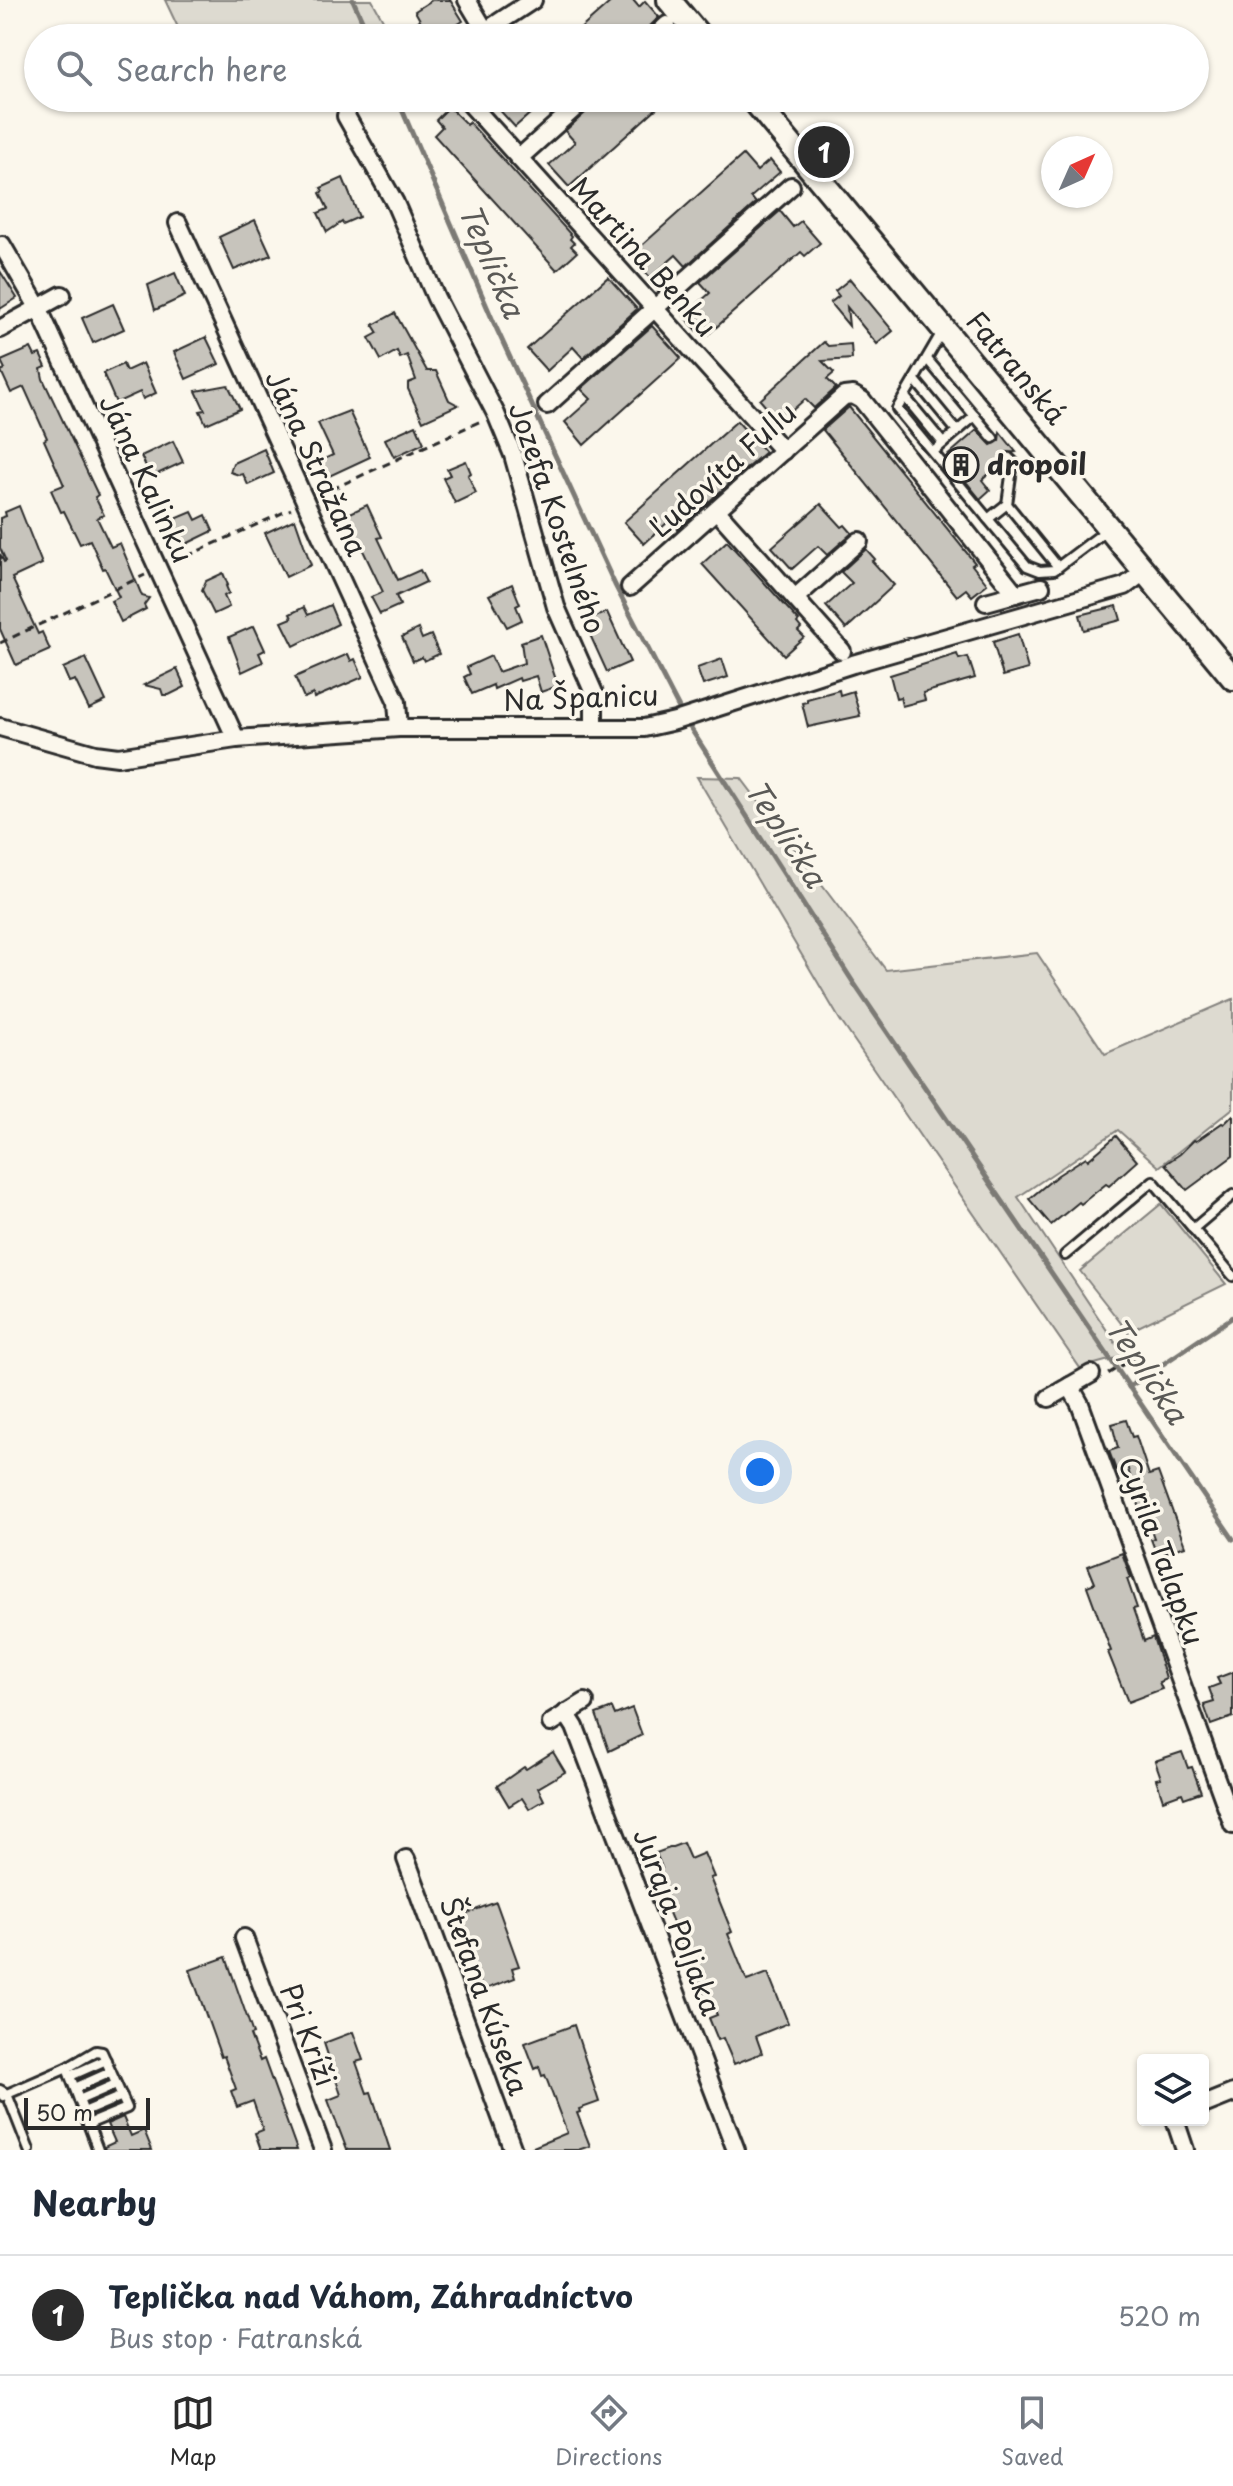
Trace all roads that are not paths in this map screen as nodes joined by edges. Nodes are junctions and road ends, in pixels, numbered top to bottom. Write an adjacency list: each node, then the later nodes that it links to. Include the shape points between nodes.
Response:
1 (467, 0): 4 (street)
2 (533, 0): 5 (street)
3 (669, 0): 6 (main road)
4 (476, 24)
5 (497, 24)
6 (689, 24)
7 (478, 112): 11 (street, Martina Benku)
8 (570, 112): 11 (street)
9 (764, 112): 18 (main road, Fatranská)
10 (346, 116): 47 (street, Jozefa Kostelného, via 395,203 513,455 556,607 594,693)
11 (519, 158): 16 (street, Martina Benku)
12 (791, 186): 16 (street)
13 (178, 223): 46 (street, Jána Stražana, via 397,702)
14 (2, 245): 17 (street, Jána Kalinku)
15 (62, 295): 17 (street)
16 (654, 307): 23 (street); 28 (street, Martina Benku)
17 (39, 309): 19 (street); 48 (street, Jána Kalinku)
18 (944, 328): 20 (lane); 34 (main road, Fatranská)
19 (0, 329)
20 (927, 359): 21 (lane); 24 (lane)
21 (915, 380): 22 (lane); 25 (lane)
22 (905, 397): 27 (lane); 29 (lane, via 897,409)
23 (547, 405)
24 (975, 416): 25 (lane); 26 (lane)
25 (957, 431): 27 (lane)
26 (993, 438)
27 (943, 443): 29 (lane)
28 (783, 451): 32 (street, Ľudovíta Fullu); 40 (street, Ľudovíta Fullu, via 844,396 862,400)
29 (933, 452): 33 (lane)
30 (1009, 458): 31 (lane, via 1013,462)
31 (1007, 504): 33 (lane); 36 (lane)
32 (717, 511): 38 (street, Ľudovíta Fullu); 41 (street)
33 (988, 519): 36 (lane, via 1027,566 1040,571)
34 (1109, 528): 36 (lane); 37 (main road, Fatranská)
35 (859, 541): 41 (street)
36 (1058, 567)
37 (1145, 571): 44 (main road, Fatranská); 47 (street, Na Španicu, via 1125,586 682,718 644,728)
38 (630, 587)
39 (1041, 587): 40 (street)
40 (1016, 594): 42 (street)
41 (795, 598): 43 (street)
42 (986, 602)
43 (842, 651)
44 (1233, 678)
45 (0, 727): 48 (street, Na Španicu, via 118,757)
46 (399, 728): 47 (street, Na Španicu); 48 (street, Na Španicu)
47 (594, 728)
48 (236, 739)
49 (1233, 1195): 50 (lane)
50 (1193, 1229): 51 (lane, via 1153,1181); 52 (lane)
51 (1065, 1255)
52 (1233, 1276)
53 (1099, 1375): 54 (street)
54 (1070, 1386): 55 (street); 59 (street, Cyrila Talapku)
55 (1049, 1398)
56 (585, 1702): 57 (street)
57 (566, 1713): 58 (street); 78 (street, Juraja Poljaka)
58 (551, 1723)
59 (1233, 1825)
60 (406, 1859): 77 (street, Štefana Kúseka)
61 (244, 1938): 76 (street, Pri Kríži)
62 (69, 2072): 63 (lane, via 106,2060); 65 (lane); 67 (lane)
63 (111, 2072): 64 (lane); 65 (lane)
64 (116, 2084): 68 (lane); 69 (lane)
65 (75, 2088): 69 (lane)
66 (1233, 2093): 70 (street)
67 (2, 2094): 74 (lane)
68 (122, 2096): 71 (lane); 72 (lane, via 127,2108)
69 (79, 2100): 71 (lane)
70 (1209, 2103)
71 (84, 2112): 72 (lane)
72 (88, 2124): 75 (lane)
73 (1177, 2126): 79 (street)
74 (29, 2150)
75 (98, 2150)
76 (323, 2150)
77 (513, 2150)
78 (736, 2150)
79 (1185, 2150)

